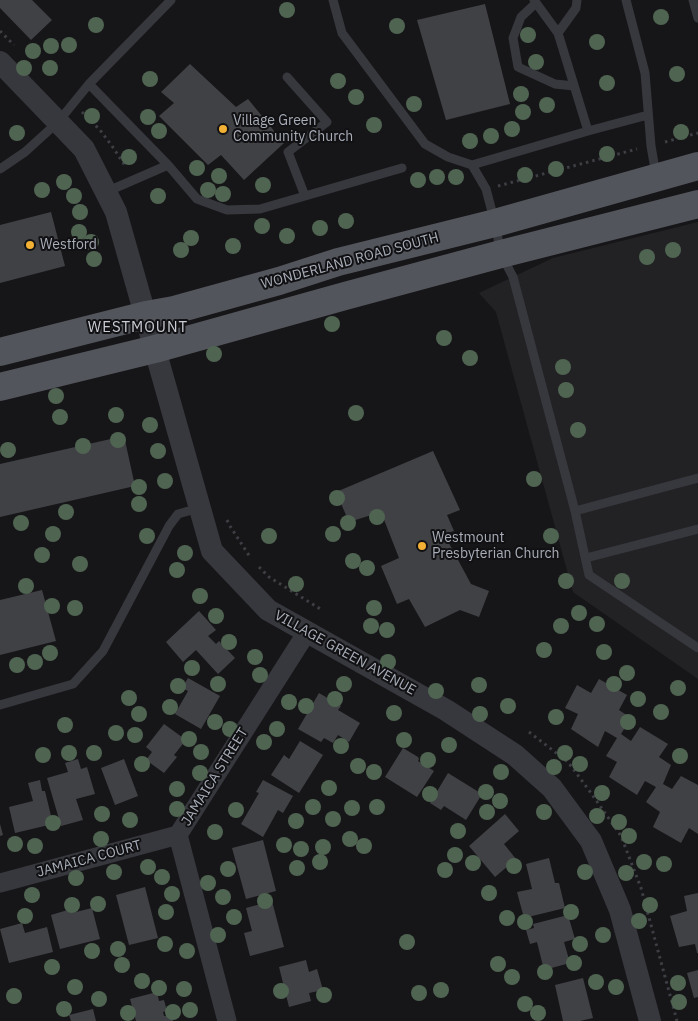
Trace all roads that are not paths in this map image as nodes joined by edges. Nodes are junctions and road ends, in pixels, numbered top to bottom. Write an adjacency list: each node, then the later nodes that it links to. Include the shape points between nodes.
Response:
1 (171, 0): 11 (lane)
2 (334, 0): 16 (lane, via 342,33 425,144)
3 (577, 0): 8 (lane, via 576,8)
4 (626, 0): 13 (lane, via 645,73)
5 (693, 0): 7 (lane)
6 (535, 1): 8 (lane); 12 (lane, via 521,17 513,38 518,67 555,84)
7 (698, 18)
8 (558, 33): 12 (lane)
9 (0, 62): 14 (street, VILLAGE GREEN AVENUE)
10 (287, 77): 23 (lane, via 327,122 288,152)
11 (89, 84): 14 (lane); 17 (lane)
12 (574, 86): 15 (lane)
13 (648, 115): 15 (lane); 21 (lane)
14 (58, 122): 20 (lane, via 26,152); 22 (street, VILLAGE GREEN AVENUE, via 84,149)
15 (588, 131): 16 (lane)
16 (472, 165): 25 (lane, via 486,189)
17 (168, 166): 22 (lane); 23 (lane, via 197,199 227,210 260,209)
18 (698, 166): 21 (main road, WONDERLAND ROAD SOUTH)
19 (402, 168): 23 (lane)
20 (0, 169)
21 (657, 178): 25 (main road, WONDERLAND ROAD SOUTH)
22 (106, 192): 27 (street, VILLAGE GREEN AVENUE, via 116,212)
23 (305, 196)
24 (698, 204): 26 (main road)
25 (495, 223): 26 (lane); 27 (main road, WONDERLAND ROAD SOUTH)
26 (501, 254): 28 (main road); 33 (lane, via 513,277)
27 (146, 315): 28 (street, VILLAGE GREEN AVENUE); 29 (main road, WONDERLAND ROAD SOUTH)
28 (155, 349): 30 (main road); 32 (street, VILLAGE GREEN AVENUE)
29 (0, 352)
30 (0, 387)
31 (698, 480): 33 (lane)
32 (200, 508): 36 (street, VILLAGE GREEN AVENUE, via 212,551 268,610); 38 (lane, via 178,514 169,526 103,651 73,684)
33 (575, 511): 35 (lane)
34 (698, 529): 35 (lane)
35 (586, 558): 37 (lane, via 590,575)
36 (307, 632): 39 (street, JAMAICA STREET); 42 (street, VILLAGE GREEN AVENUE, via 446,710 515,755 552,788 591,841 620,910)
37 (698, 648)
38 (0, 705)
39 (178, 835): 40 (street, JAMAICA COURT); 41 (street, JAMAICA STREET)
40 (0, 883)
41 (227, 1021)
42 (650, 1021)

